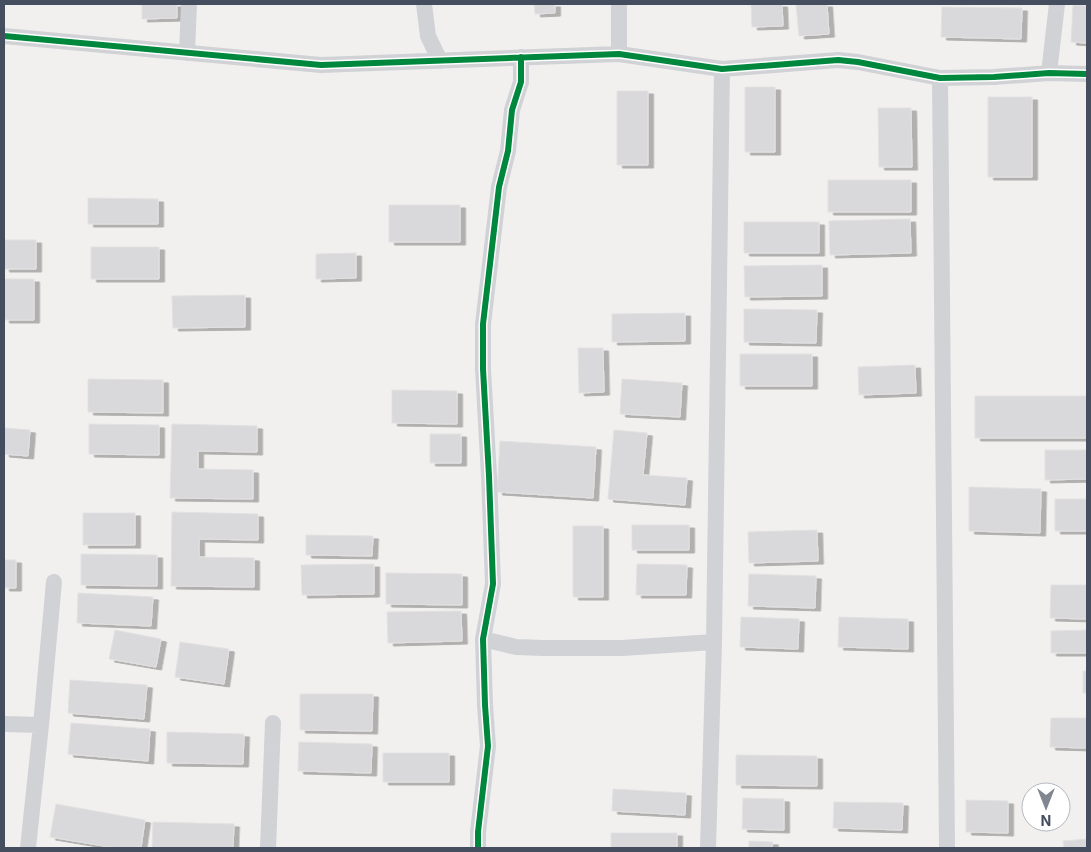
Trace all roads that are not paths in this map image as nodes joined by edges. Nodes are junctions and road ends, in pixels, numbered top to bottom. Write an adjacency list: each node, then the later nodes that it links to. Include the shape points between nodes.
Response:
1 (189, 4): 6 (street)
2 (424, 4): 9 (street, via 428,36)
3 (619, 4): 7 (street)
4 (1057, 4): 11 (street)
5 (4, 36): 6 (street)
6 (187, 53): 9 (street, via 321,65)
7 (620, 54): 8 (street); 10 (street)
8 (522, 57): 9 (street); 15 (street, via 521,82 512,110 508,151 499,187 483,324 493,584)
9 (440, 61)
10 (722, 69): 13 (street, via 838,60); 16 (street)
11 (1049, 73): 12 (street); 13 (street)
12 (1087, 74)
13 (940, 78): 24 (street)
14 (54, 582): 19 (street)
15 (483, 639): 16 (street, via 516,647 543,648 622,648); 22 (street, via 488,746)
16 (714, 642): 23 (street)
17 (274, 723): 21 (street)
18 (4, 724): 19 (street)
19 (42, 725): 20 (street)
20 (28, 848)
21 (268, 848)
22 (478, 848)
23 (708, 848)
24 (947, 848)

